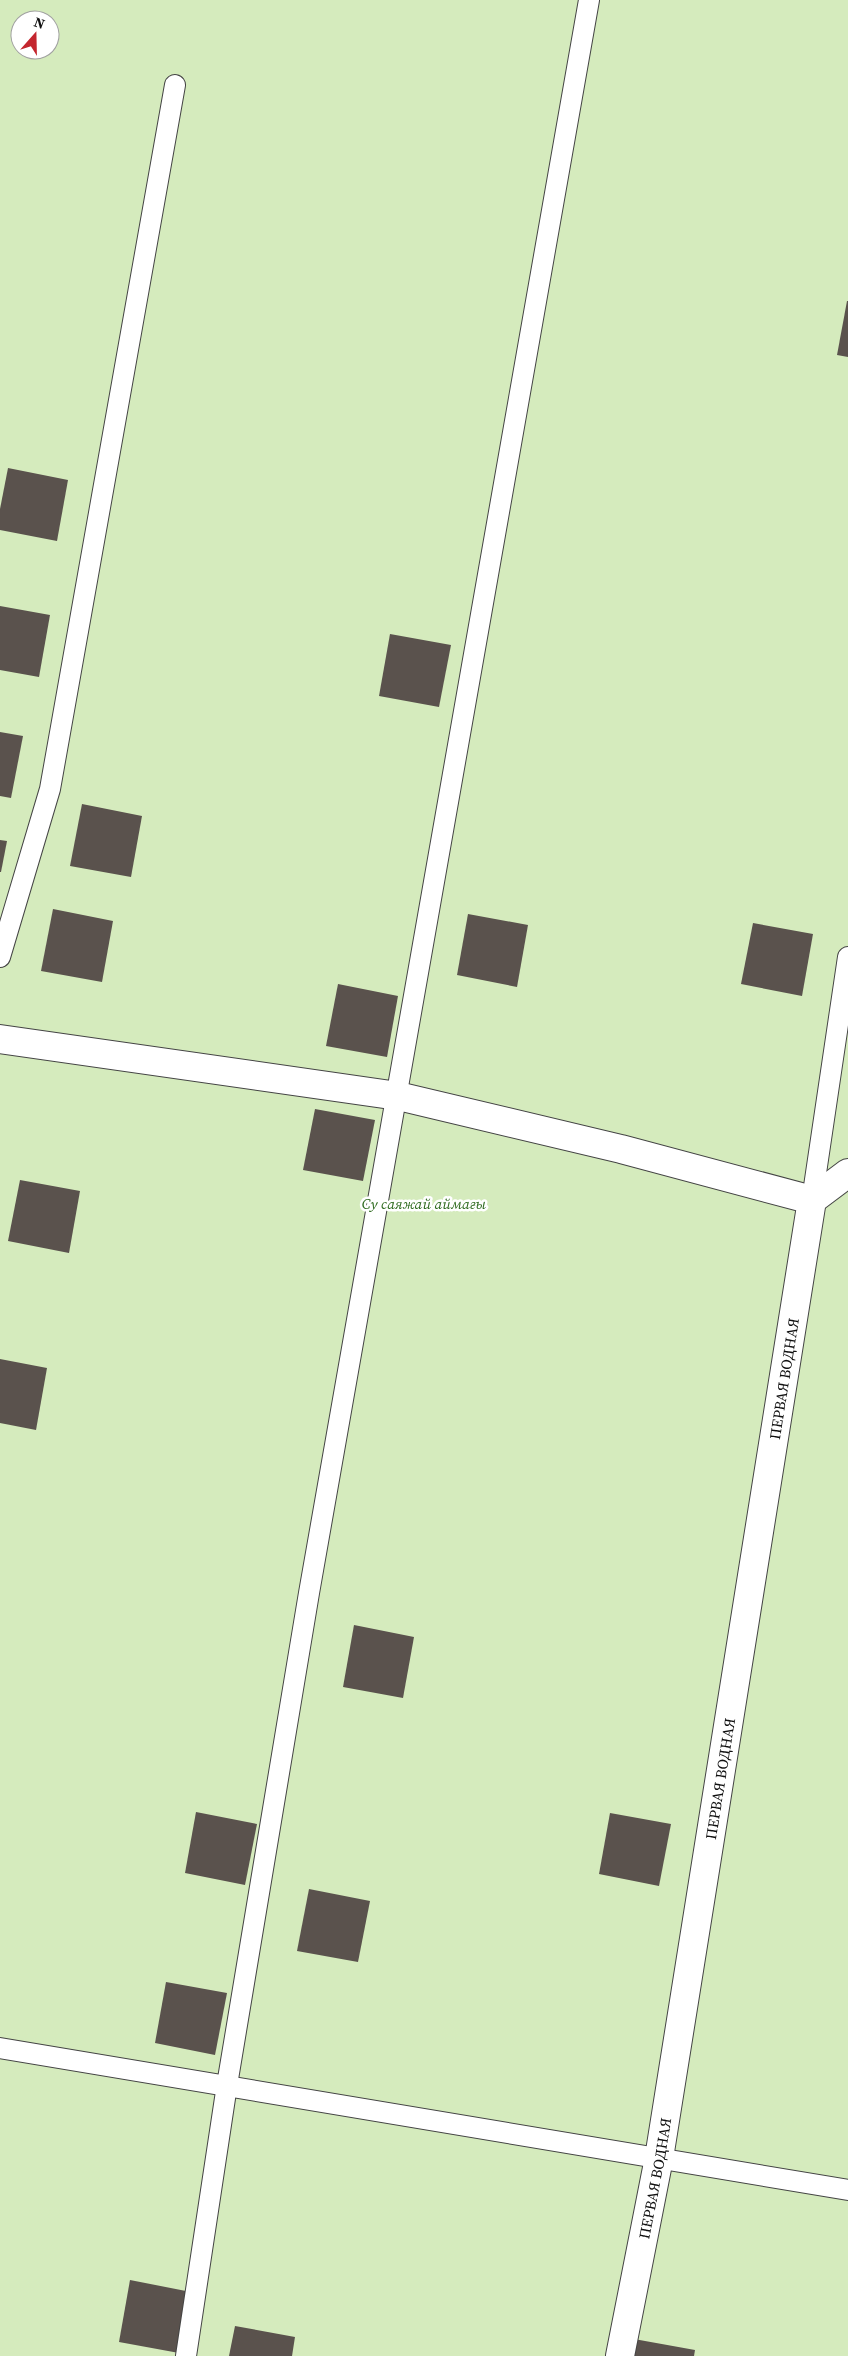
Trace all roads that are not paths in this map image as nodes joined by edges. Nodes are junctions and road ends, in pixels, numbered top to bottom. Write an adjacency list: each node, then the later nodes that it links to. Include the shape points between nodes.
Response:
1 (589, 0): 6 (lane)
2 (175, 85): 3 (lane, via 50,789)
3 (0, 957)
4 (848, 957): 8 (lane)
5 (0, 1039): 6 (street)
6 (398, 1096): 8 (street, via 621,1149); 10 (lane, via 307,1603)
7 (848, 1173): 8 (street)
8 (812, 1200): 11 (street, ПЕРВАЯ ВОДНАЯ)
9 (0, 2048): 10 (lane)
10 (227, 2085): 11 (lane); 13 (lane)
11 (659, 2158): 12 (lane); 14 (street, ПЕРВАЯ ВОДНАЯ)
12 (848, 2190)
13 (186, 2356)
14 (620, 2356)

